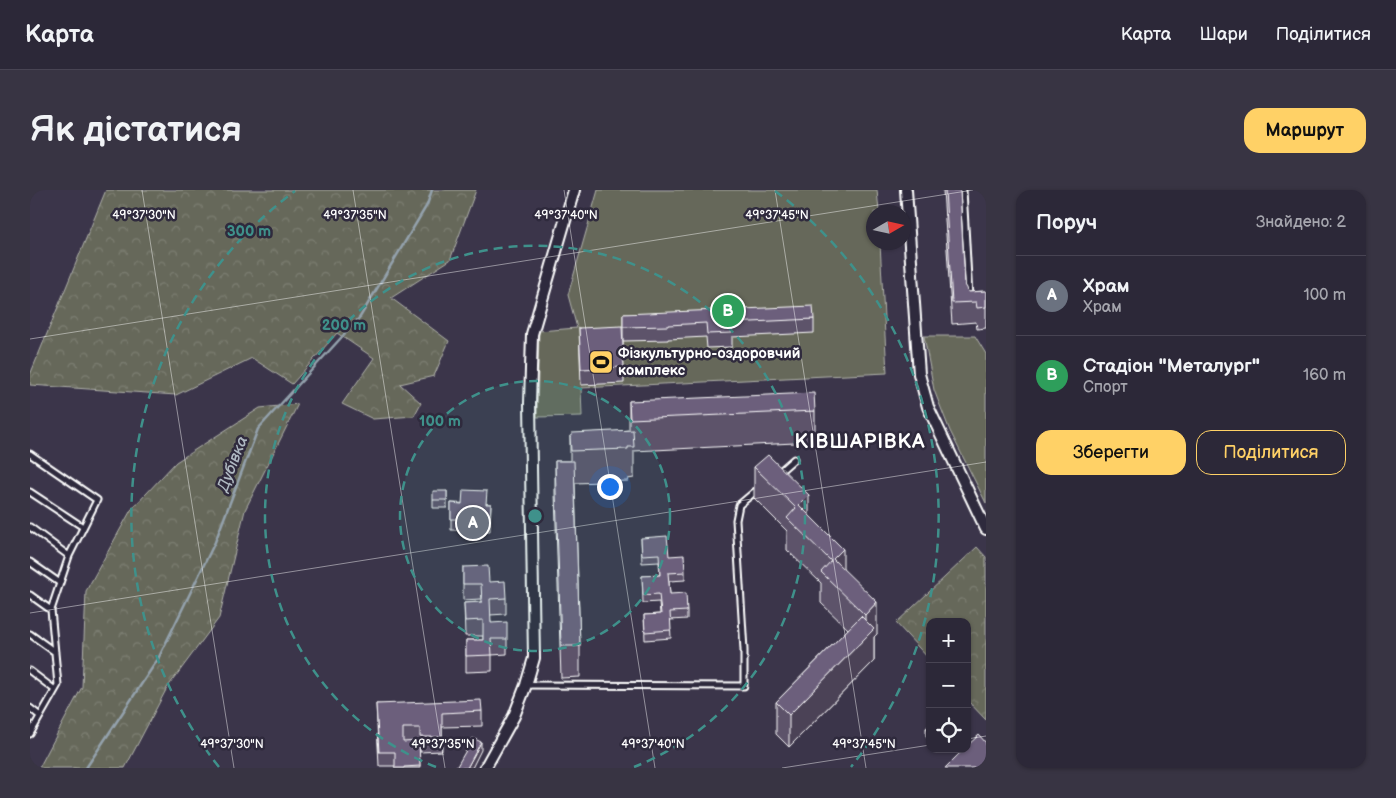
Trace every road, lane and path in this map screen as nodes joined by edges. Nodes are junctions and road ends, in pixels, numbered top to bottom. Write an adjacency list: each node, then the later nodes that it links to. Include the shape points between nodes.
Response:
1 (574, 190): 21 (street, via 532,334 534,658)
2 (906, 190): 12 (street, via 919,374 928,407)
3 (963, 190): 4 (lane)
4 (969, 304)
5 (30, 454): 11 (lane, via 97,500)
6 (794, 459): 7 (lane)
7 (776, 475)
8 (761, 487): 21 (lane, via 739,505 736,520 744,686)
9 (30, 492): 11 (lane)
10 (30, 527): 13 (lane)
11 (83, 527): 13 (lane)
12 (986, 529)
13 (69, 556): 15 (lane)
14 (30, 562): 15 (lane)
15 (60, 583): 17 (lane)
16 (30, 595): 17 (lane)
17 (51, 610): 19 (lane)
18 (30, 634): 19 (lane)
19 (55, 652): 22 (lane, via 58,685)
20 (30, 671): 22 (lane)
21 (526, 685): 26 (street, via 514,716)
22 (55, 690): 24 (lane)
23 (30, 708): 24 (lane)
24 (40, 716): 25 (lane)
25 (30, 734)
26 (485, 768)

